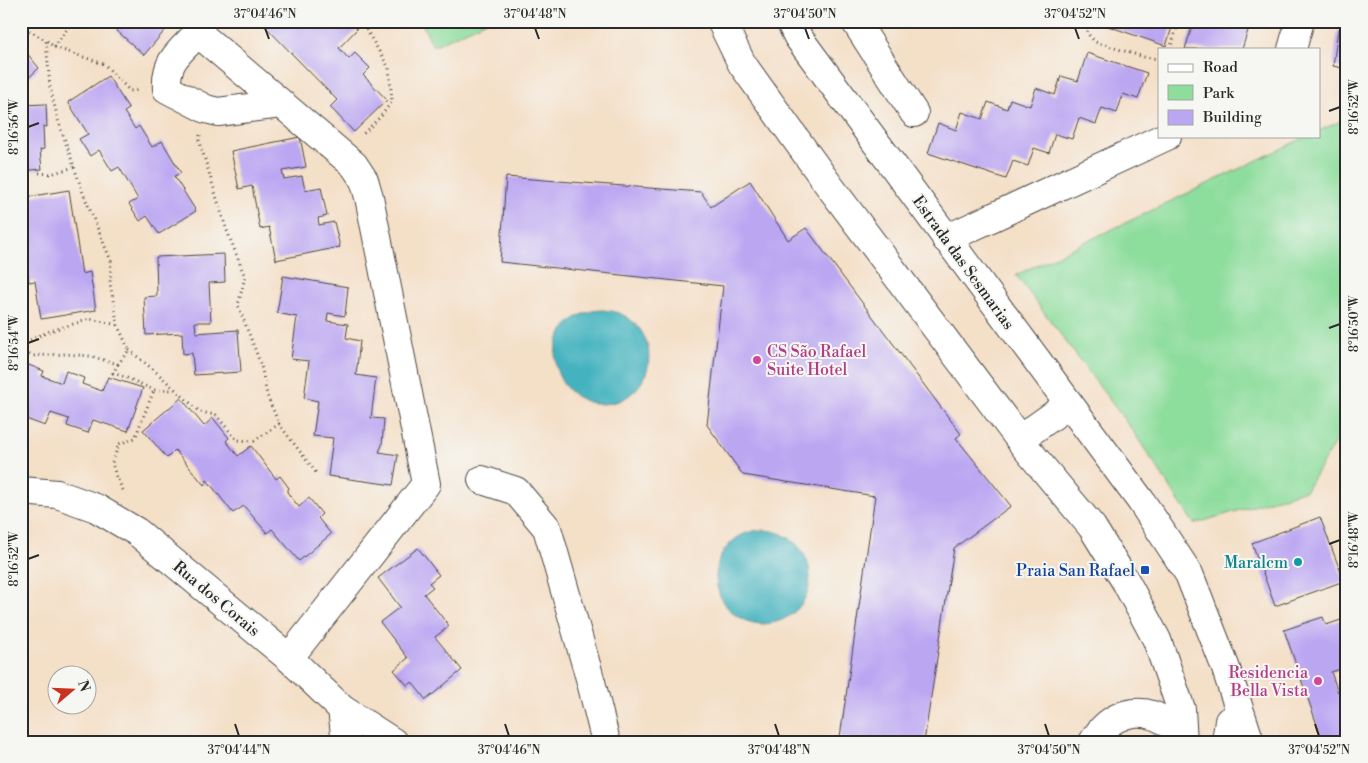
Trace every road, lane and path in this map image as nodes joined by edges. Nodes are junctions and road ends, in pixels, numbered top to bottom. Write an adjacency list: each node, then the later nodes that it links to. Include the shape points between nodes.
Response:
1 (73, 21): 12 (path)
2 (361, 21): 21 (path, via 389,68 392,100 382,115)
3 (721, 21): 34 (street, via 742,64)
4 (790, 21): 24 (street, Estrada das Sesmarias, via 798,37)
5 (855, 21): 19 (street)
6 (1090, 21): 15 (path, via 1088,33 1095,42)
7 (1179, 21): 13 (path)
8 (1300, 21): 14 (street)
9 (21, 25): 11 (path)
10 (200, 27): 16 (street, via 172,59 166,76); 17 (street)
11 (46, 41): 12 (path); 22 (path, via 50,87)
12 (54, 47): 16 (path, via 104,64 130,91)
13 (1170, 48)
14 (1292, 48)
15 (1158, 59)
16 (167, 89): 18 (street)
17 (281, 104): 18 (street, via 218,112); 21 (street)
18 (206, 109): 33 (path, via 199,140 245,277 238,305)
19 (914, 113)
20 (1163, 138): 24 (street)
21 (342, 155): 41 (street, via 364,180 369,197 426,484)
22 (74, 167): 23 (path, via 51,174); 25 (path, via 112,261 110,284)
23 (39, 173)
24 (946, 239): 32 (street, Estrada das Sesmarias)
25 (118, 326): 26 (path, via 90,319); 28 (path)
26 (21, 344)
27 (21, 350): 29 (path, via 32,356 90,356)
28 (129, 350): 29 (path); 31 (path)
29 (118, 364): 30 (path, via 113,373)
30 (154, 390): 31 (path); 37 (path, via 135,438 119,444 112,463)
31 (174, 390): 33 (path, via 200,412 216,415 237,440 254,440)
32 (1069, 404): 34 (street); 39 (street, Estrada das Sesmarias)
33 (279, 424): 35 (path)
34 (1020, 439): 40 (street, via 1092,527)
35 (317, 474)
36 (482, 480): 47 (street, via 516,492 547,528)
37 (123, 490)
38 (21, 491): 41 (street, Rua dos Corais, via 57,494 96,508 137,532)
39 (1141, 500): 44 (street, Estrada das Sesmarias, via 1198,627); 50 (street, Estrada das Sesmarias, via 1189,574)
40 (1157, 640): 43 (street, via 1155,696); 49 (street, via 1181,709)
41 (288, 658): 42 (street, Rua dos Corais)
42 (342, 709): 45 (street); 46 (street, Rua dos Corais)
43 (1136, 713): 48 (street, via 1111,721); 49 (street, via 1153,715 1167,723)
44 (1229, 735)
45 (346, 742)
46 (393, 742)
47 (606, 742)
48 (1093, 742)
49 (1183, 742)
50 (1250, 742)

